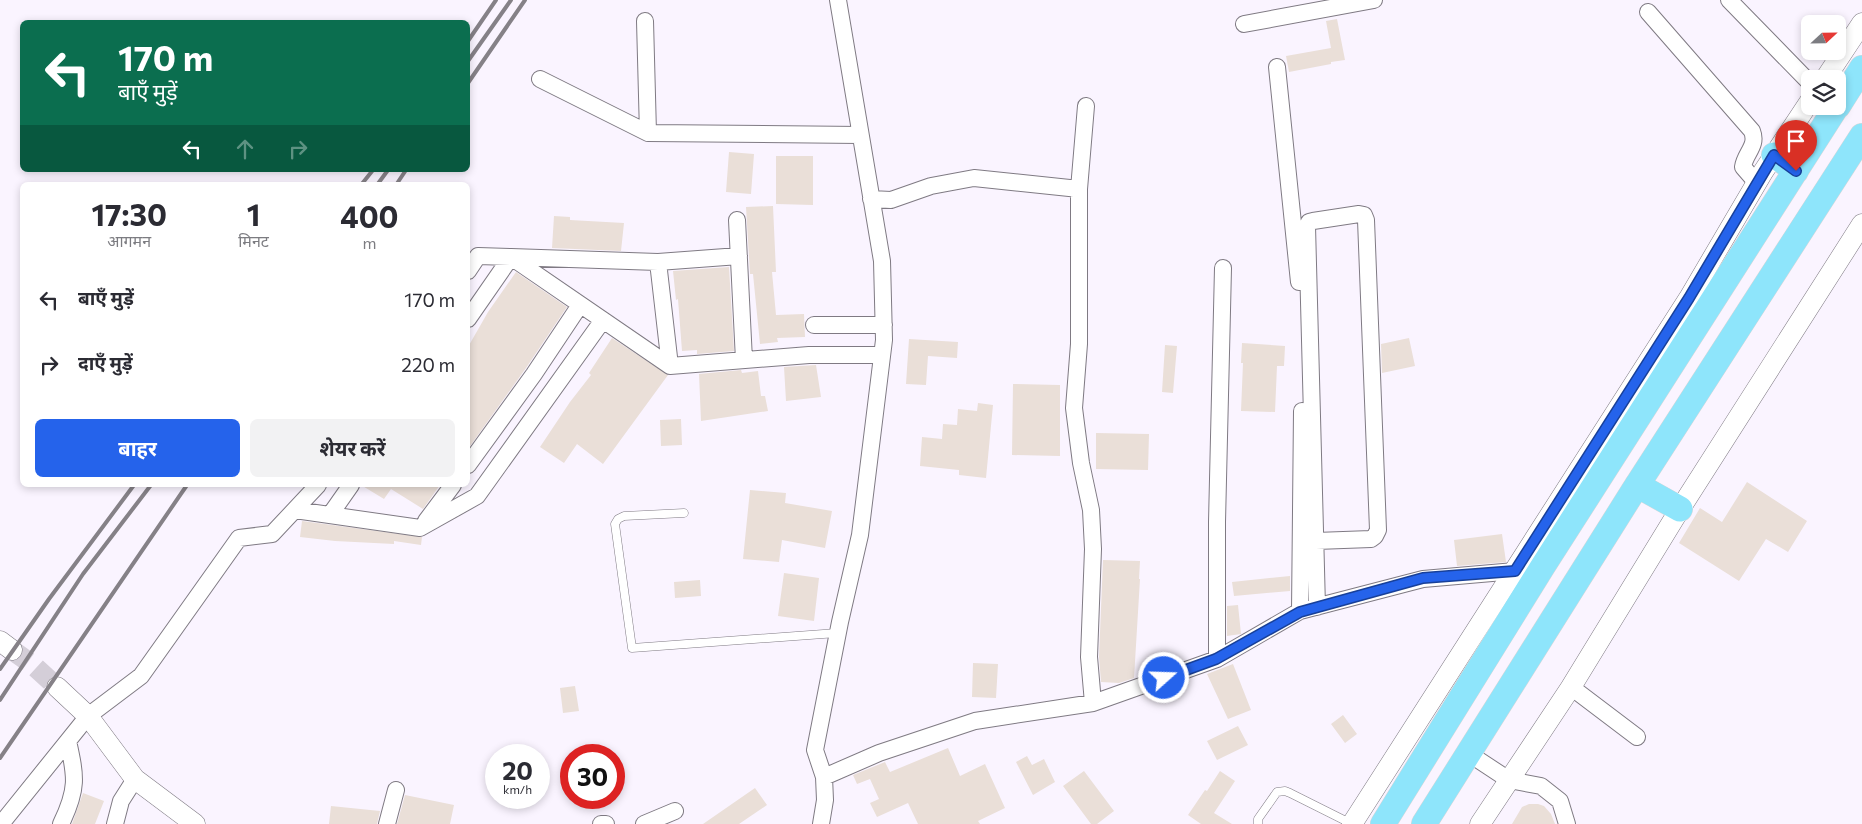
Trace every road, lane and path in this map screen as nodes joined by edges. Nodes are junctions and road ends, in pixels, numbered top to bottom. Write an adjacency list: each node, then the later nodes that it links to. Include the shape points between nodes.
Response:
1 (838, 0): 18 (street)
2 (1374, 0): 7 (street)
3 (1729, 0): 11 (street)
4 (1648, 12): 22 (street, via 1752,131 1754,146 1744,159 1743,167)
5 (645, 21): 17 (street)
6 (1862, 23): 10 (street)
7 (1244, 24)
8 (1277, 67): 53 (street, via 1299,282 1302,370)
9 (1862, 68): 13 (main road)
10 (1831, 70)
11 (1801, 73)
12 (540, 79): 17 (street)
13 (1846, 92)
14 (1086, 106): 23 (street)
15 (1801, 114): 20 (street)
16 (1831, 115): 21 (main road)
17 (648, 133): 18 (street)
18 (860, 135): 24 (street)
19 (1862, 136): 41 (main road)
20 (1774, 155): 21 (main road); 22 (street)
21 (1796, 171): 79 (main road, via 1538,574)
22 (1756, 182): 51 (street, via 1689,298)
23 (1079, 189): 24 (street, via 974,178 931,186 891,200); 58 (street, via 1079,344 1074,408 1091,510 1093,549 1089,657)
24 (870, 199): 36 (street, via 882,261)
25 (737, 220): 27 (street)
26 (1862, 224): 45 (street)
27 (739, 256): 29 (street); 38 (street)
28 (511, 257): 29 (street); 30 (street, via 478,256); 32 (street); 33 (street)
29 (658, 262): 39 (street)
30 (470, 268)
31 (1223, 268): 55 (street)
32 (580, 305): 34 (street); 40 (street)
33 (470, 316)
34 (603, 320): 39 (street); 49 (street, via 477,496)
35 (814, 325): 36 (street)
36 (884, 326): 37 (street)
37 (882, 355): 38 (street, via 809,354); 54 (street, via 860,535)
38 (744, 360): 39 (street)
39 (670, 366)
40 (470, 462)
41 (1637, 485): 45 (main road); 62 (main road)
42 (316, 487): 46 (street)
43 (350, 487): 48 (street)
44 (451, 487): 49 (street)
45 (1680, 509): 57 (street)
46 (295, 510): 48 (street); 59 (street, via 272,534 239,538 142,676)
47 (684, 513): 54 (lane, via 624,516 615,524 632,648)
48 (330, 515): 49 (street)
49 (420, 528)
50 (1316, 541): 50 (street, via 1307,226 1313,221 1360,214 1366,220 1378,530 1371,539); 52 (street)
51 (1515, 571): 52 (street, via 1423,578); 78 (street)
52 (1317, 607): 53 (street)
53 (1300, 612): 55 (street)
54 (837, 633): 63 (street, via 815,750)
55 (1216, 659): 58 (street)
56 (57, 687): 59 (street)
57 (1571, 687): 60 (street); 65 (street)
58 (1093, 703): 63 (street, via 975,721 879,753)
59 (88, 716): 61 (street); 64 (street)
60 (1636, 738)
61 (68, 740): 68 (street); 69 (street, via 75,790)
62 (1468, 753): 65 (street); 80 (main road)
63 (824, 776): 76 (street)
64 (135, 779): 70 (street, via 122,801); 71 (street)
65 (1509, 780): 81 (street); 82 (street, via 1541,786 1560,801)
66 (396, 790): 72 (street)
67 (675, 812): 75 (street)
68 (1, 824)
69 (61, 824)
70 (115, 824)
71 (195, 824)
72 (387, 824)
73 (601, 824): 74 (street)
74 (606, 824)
75 (644, 824)
76 (821, 824)
77 (1258, 824): 78 (lane, via 1277,792 1281,791)
78 (1352, 824)
79 (1383, 824)
80 (1424, 824)
81 (1480, 824)
82 (1567, 824)

